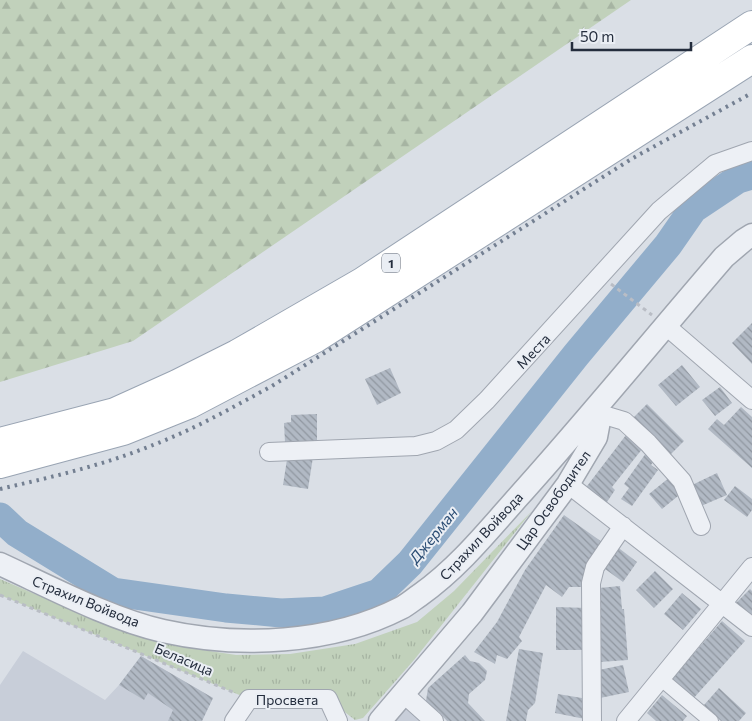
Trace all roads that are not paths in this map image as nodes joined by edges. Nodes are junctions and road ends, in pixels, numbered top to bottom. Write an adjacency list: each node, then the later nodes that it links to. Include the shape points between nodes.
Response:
1 (752, 25): 9 (main road, 1, via 362,282 237,354 115,412)
2 (752, 59): 9 (main road, 1, via 316,338 190,404 131,428)
3 (752, 151): 8 (street, Места, via 716,164 659,211 456,430 436,441 416,446)
4 (752, 235): 5 (street)
5 (658, 319): 6 (street); 7 (street)
6 (752, 400)
7 (594, 412): 10 (street, Цар Освободител, via 598,421 596,437); 12 (street, via 624,421 648,443 682,481); 13 (street, Страхил Войвода, via 441,580 402,608 356,626 300,638 256,641 214,640 161,631 111,614)
8 (269, 452)
9 (2, 456)
10 (568, 484): 11 (street); 18 (street, Цар Освободител, via 472,613)
11 (623, 526): 15 (street); 23 (street, via 595,567 591,583)
12 (702, 526)
13 (0, 564)
14 (752, 567): 15 (street)
15 (722, 604): 16 (street); 17 (street)
16 (752, 627)
17 (660, 678): 24 (street); 25 (street)
18 (404, 694): 21 (street, Цар Освободител); 22 (street)
19 (234, 721): 20 (street, Просвета, via 250,699 328,699)
20 (338, 721)
21 (380, 721)
22 (434, 721)
23 (592, 721)
24 (626, 721)
25 (711, 721)

